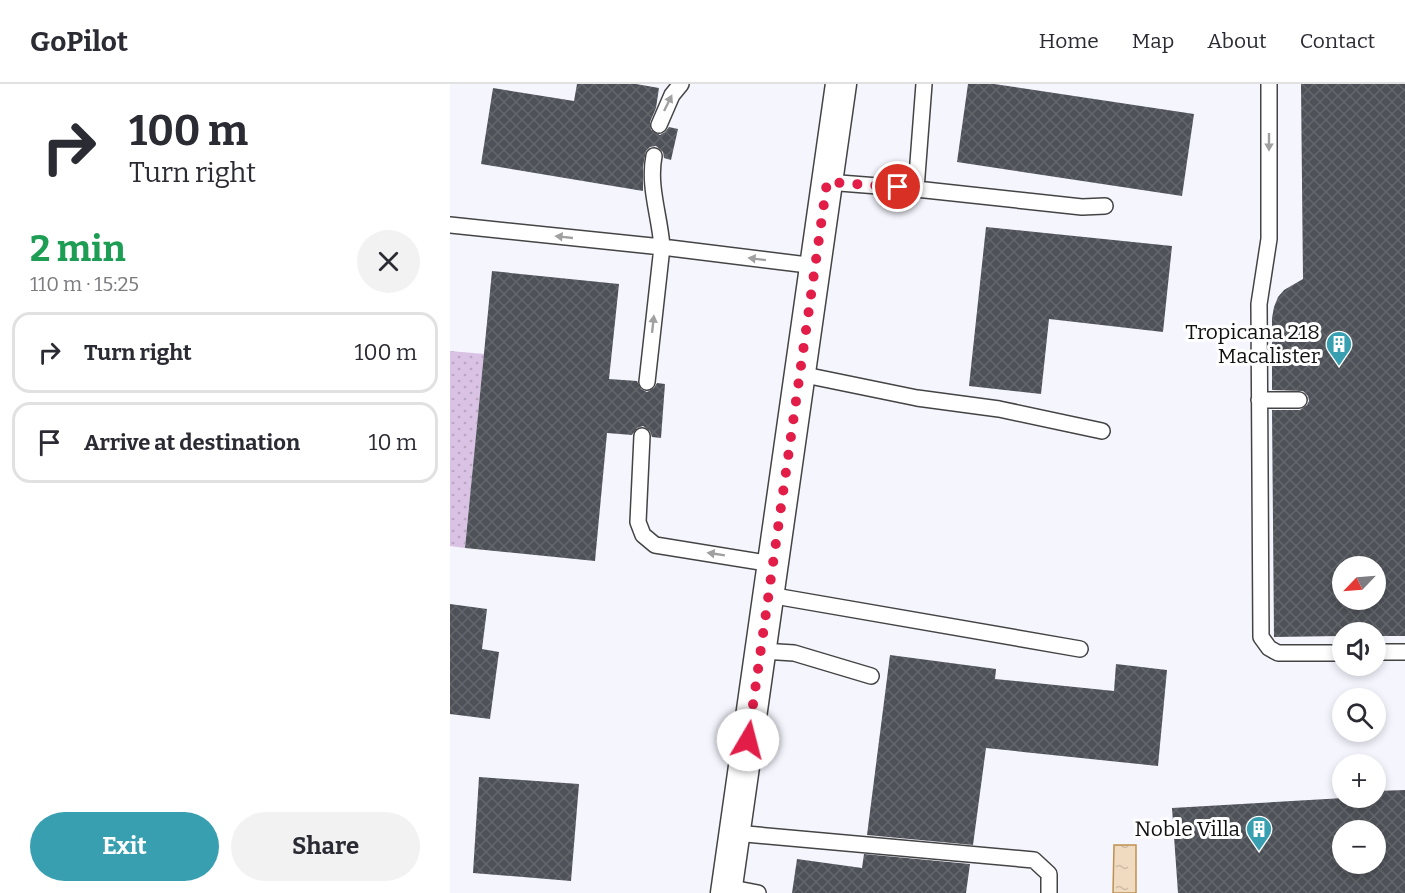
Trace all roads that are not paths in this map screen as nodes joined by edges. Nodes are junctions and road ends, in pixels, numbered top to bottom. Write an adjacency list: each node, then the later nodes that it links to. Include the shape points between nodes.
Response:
1 (681, 84): 5 (lane, one-way to 1)
2 (841, 84): 7 (street)
3 (924, 84): 8 (lane)
4 (1269, 84): 15 (lane, one-way to 15, via 1269,239 1259,304)
5 (659, 125)
6 (654, 156): 11 (lane, via 654,196)
7 (827, 182): 8 (lane); 12 (street)
8 (916, 189): 9 (lane, via 1082,207)
9 (1105, 206)
10 (450, 225): 11 (lane, one-way to 10)
11 (662, 247): 12 (lane, one-way to 11); 14 (lane, one-way to 11)
12 (816, 266): 13 (street)
13 (800, 374): 17 (lane); 19 (street)
14 (647, 382)
15 (1259, 399): 16 (lane); 25 (lane, via 1261,637 1278,653)
16 (1299, 400)
17 (1102, 430)
18 (642, 436): 19 (lane, one-way to 18, via 655,545 644,535 638,522)
19 (773, 564): 20 (street)
20 (769, 595): 21 (lane); 22 (street)
21 (1080, 649)
22 (761, 651): 26 (lane, via 794,653); 27 (street)
23 (1386, 652): 24 (lane)
24 (1405, 652)
25 (1332, 653)
26 (872, 676)
27 (735, 833): 28 (street); 30 (lane, via 1034,860 1048,874)
28 (726, 890): 29 (lane)
29 (758, 893)
30 (1048, 893)

